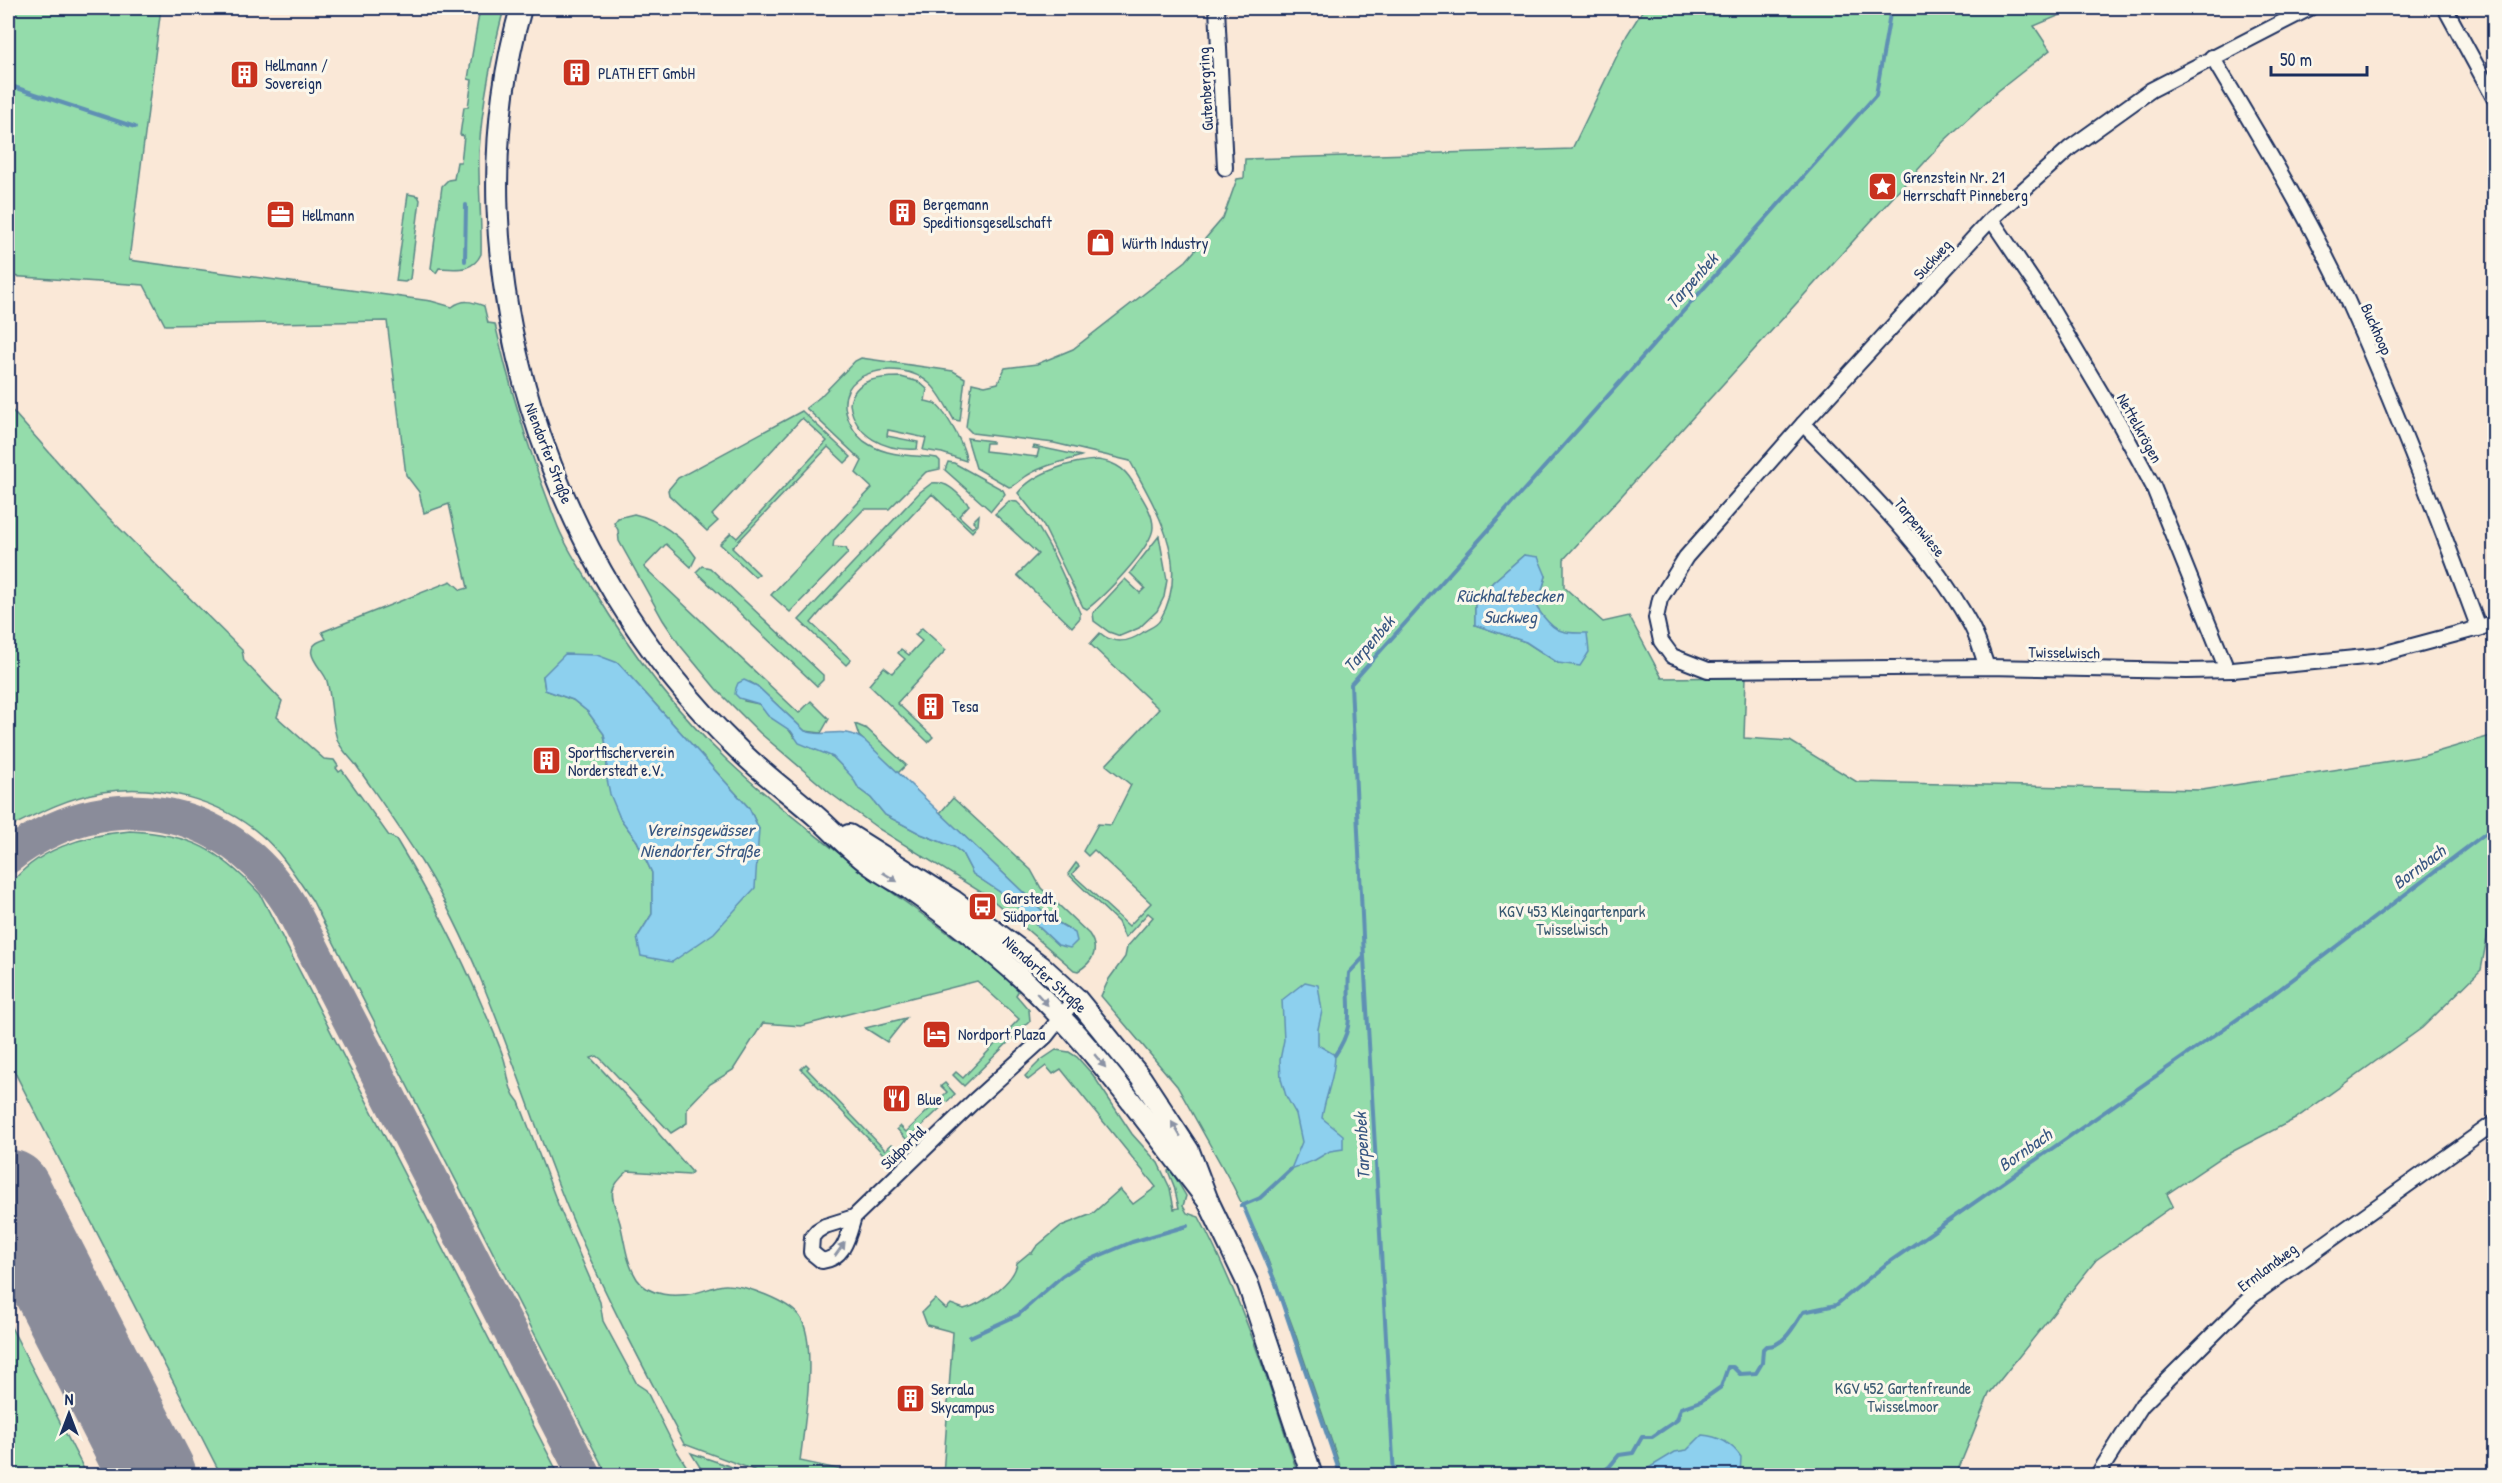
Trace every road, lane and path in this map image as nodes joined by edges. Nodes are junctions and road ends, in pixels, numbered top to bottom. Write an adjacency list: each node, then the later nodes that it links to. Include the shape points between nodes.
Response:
1 (521, 8): 15 (main road, Niendorfer Straße, via 501,111 497,194 509,315 536,420 589,549 631,622 694,705 739,750)
2 (1217, 8): 7 (street, Gutenbergring)
3 (2310, 8): 5 (street, Suckweg)
4 (2445, 8): 6 (street)
5 (2212, 57): 8 (street, Suckweg, via 2151,90 2070,148); 12 (street, Buckhoop, via 2256,129 2346,298 2412,452)
6 (2494, 98)
7 (1225, 168)
8 (1991, 219): 9 (street, Suckweg); 14 (street, Nettelkrögen, via 2061,325 2153,486)
9 (1803, 424): 10 (street, Suckweg, via 1686,557 1660,599); 13 (street, Tarpenwiese, via 1878,501 1931,565 1969,621)
10 (1656, 618): 13 (street, Twisselwisch, via 1661,641 1672,656 1708,670)
11 (2494, 624): 12 (street, Twisselwisch)
12 (2480, 629): 14 (street, Twisselwisch, via 2375,656)
13 (1987, 667): 14 (street, Twisselwisch)
14 (2227, 670)
15 (813, 813): 16 (main road, Niendorfer Straße, via 954,901); 17 (main road, Niendorfer Straße, one-way to 17, via 871,865 908,888 1024,981)
16 (1076, 998): 17 (street, Südportal); 19 (main road, Niendorfer Straße, one-way to 16, via 1189,1151 1172,1122)
17 (1060, 1018): 19 (main road, Niendorfer Straße, one-way to 19, via 1128,1096); 20 (street, Südportal, via 1046,1036)
18 (2494, 1124): 22 (street, Ermlandweg, via 2252,1296 2142,1405)
19 (1208, 1201): 21 (main road, Niendorfer Straße, via 1248,1284)
20 (854, 1217)
21 (1312, 1476)
22 (2097, 1476)

